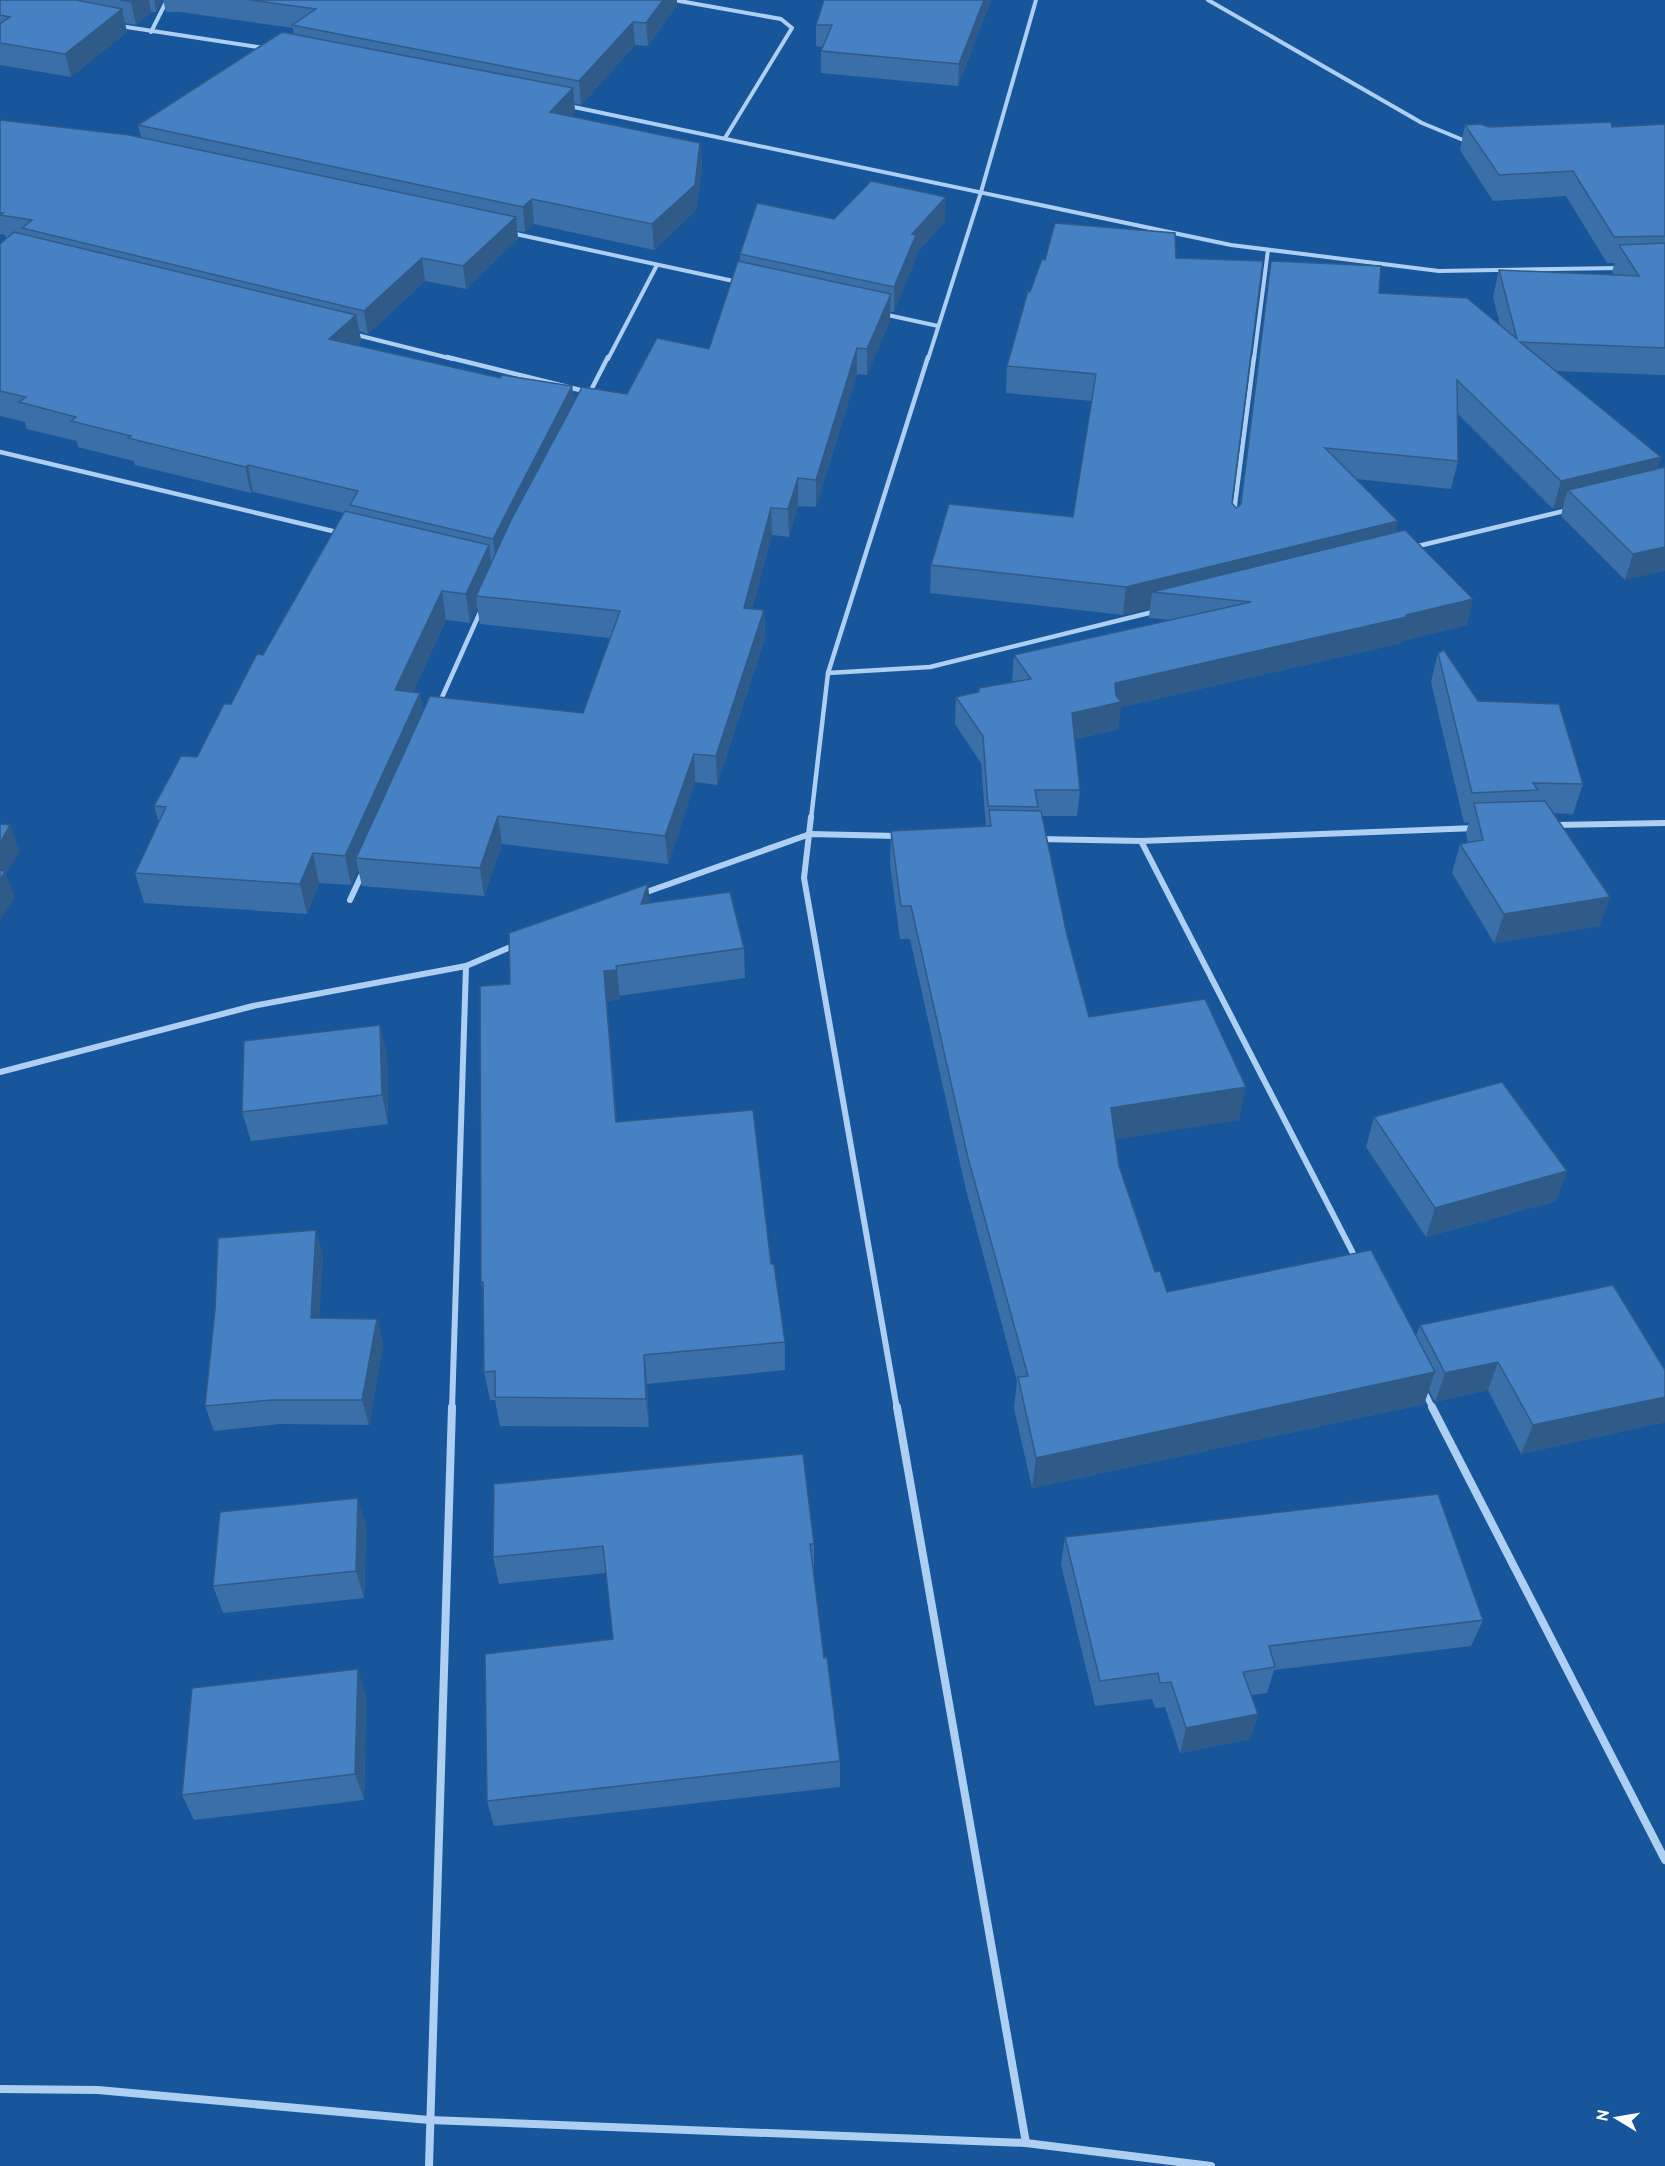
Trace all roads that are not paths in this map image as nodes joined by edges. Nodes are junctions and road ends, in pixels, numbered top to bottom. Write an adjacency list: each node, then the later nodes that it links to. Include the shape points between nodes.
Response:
1 (168, 0): 6 (street)
2 (674, 0): 9 (street, via 781,19 792,28)
3 (1035, 0): 11 (street)
4 (1208, 0): 10 (street, via 1422,123)
5 (116, 26): 6 (street)
6 (151, 32): 7 (street)
7 (267, 48)
8 (561, 105): 9 (street)
9 (726, 138): 11 (street)
10 (1473, 144)
11 (981, 192): 13 (street); 18 (street)
12 (505, 232): 14 (street)
13 (1268, 250): 15 (street, via 1439,271); 24 (street)
14 (657, 265): 16 (street); 20 (street)
15 (1622, 268)
16 (739, 282)
17 (880, 313): 18 (street)
18 (938, 326): 29 (street)
19 (347, 333): 20 (street)
20 (591, 392): 21 (street)
21 (585, 403)
22 (0, 452): 25 (street)
23 (1573, 508): 26 (street)
24 (1233, 519)
25 (348, 535)
26 (1412, 548)
27 (484, 603): 30 (street)
28 (1160, 610): 29 (street, via 930,667)
29 (828, 673): 34 (street)
30 (436, 709)
31 (1665, 823): 32 (street)
32 (1552, 825)
33 (1482, 828): 37 (street)
34 (810, 834): 35 (street); 39 (street); 49 (street, via 804,878)
35 (904, 836)
36 (1034, 838): 37 (street)
37 (1141, 841): 44 (street)
38 (365, 868): 40 (street)
39 (632, 897)
40 (350, 900)
41 (522, 942): 42 (street)
42 (466, 966): 43 (street, via 253,1006); 48 (street)
43 (0, 1072)
44 (1359, 1265)
45 (1419, 1382): 46 (street)
46 (1665, 1860)
47 (0, 2088): 48 (street, via 98,2090)
48 (429, 2120): 49 (street); 50 (street)
49 (1026, 2143): 51 (street)
50 (429, 2166)
51 (1211, 2166)

